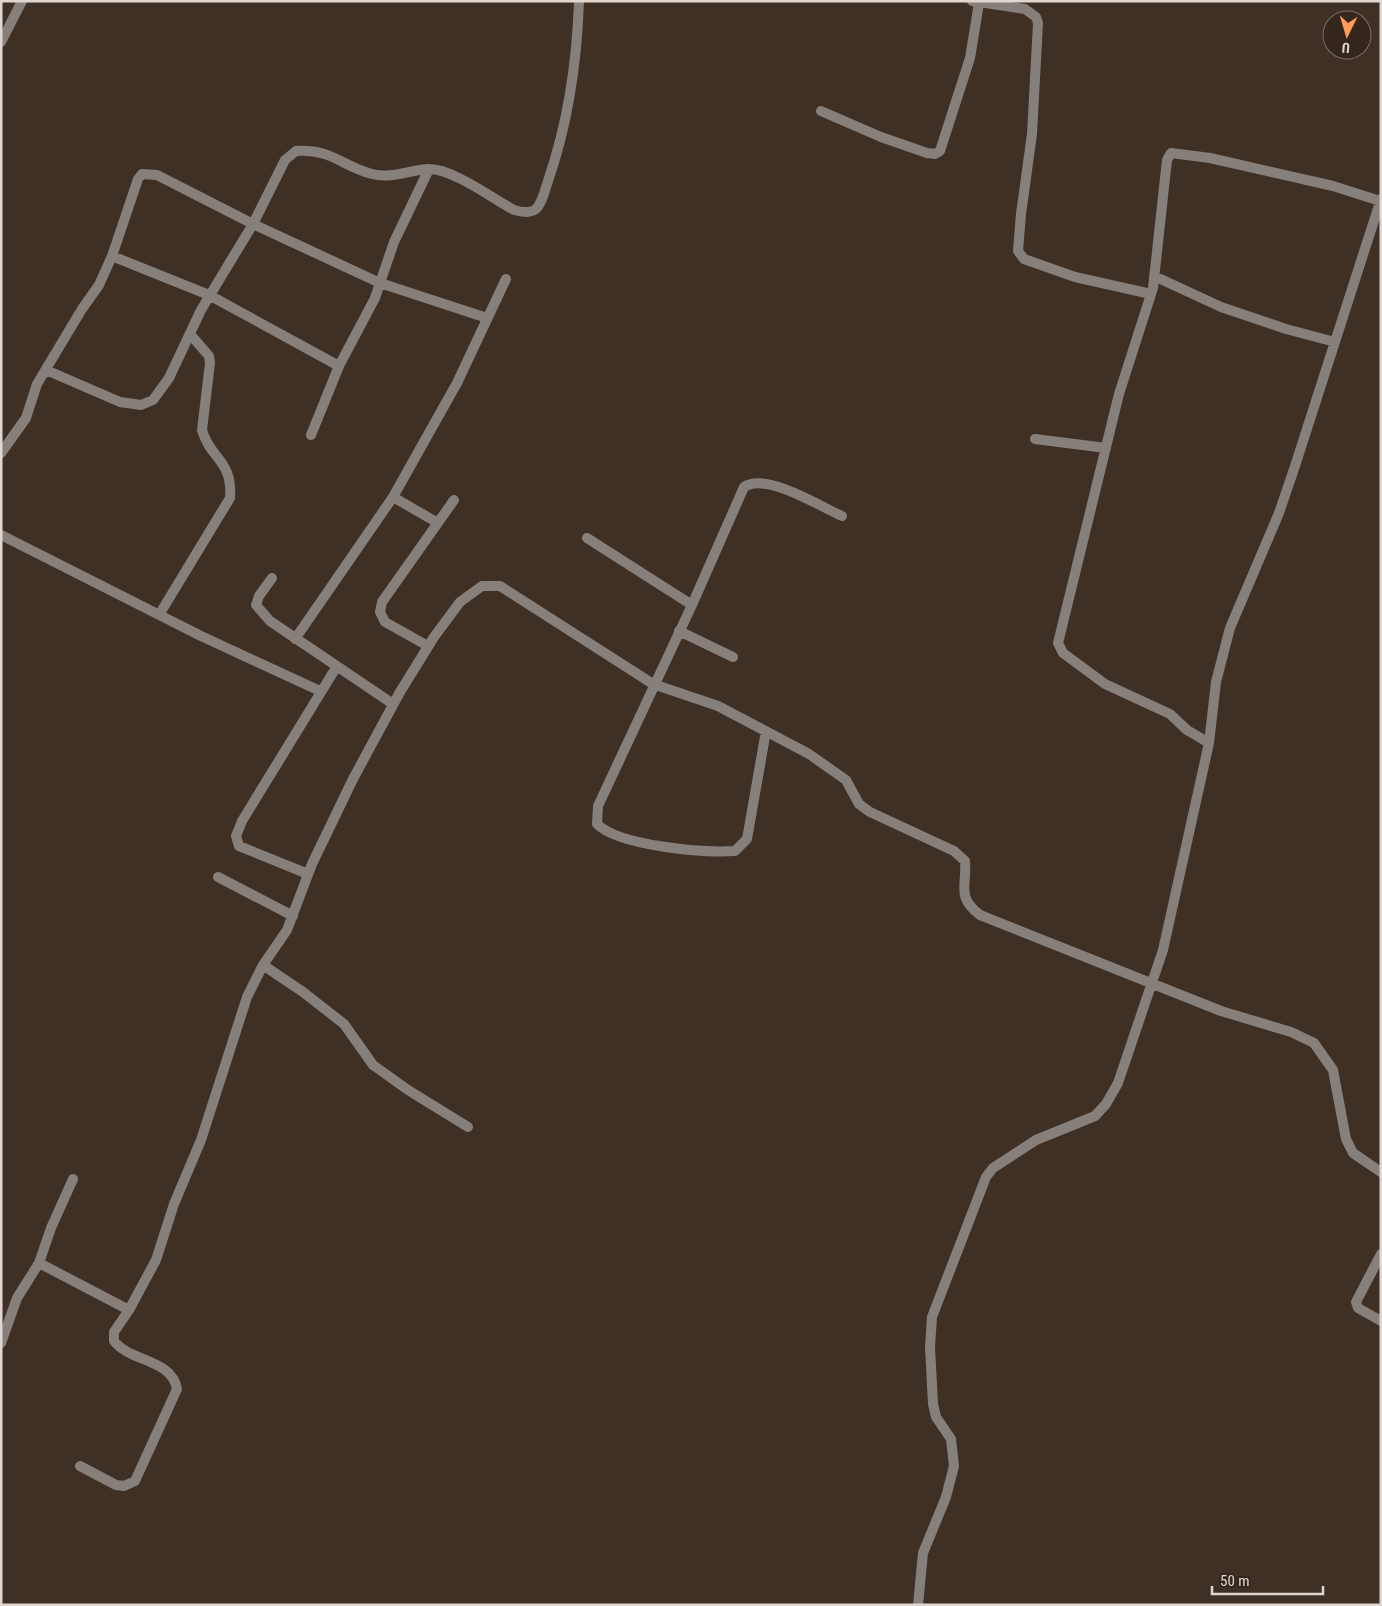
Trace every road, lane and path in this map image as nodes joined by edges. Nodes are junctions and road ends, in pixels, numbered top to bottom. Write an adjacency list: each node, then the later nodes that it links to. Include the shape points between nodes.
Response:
1 (22, 1): 4 (street)
2 (579, 1): 6 (street, via 573,78 561,143 543,198 536,209 526,213 514,210 456,178)
3 (975, 2): 5 (street, via 970,58 940,151 928,153 881,138); 13 (street, via 1025,9 1036,17 1038,23 1032,134 1018,252 1024,259 1075,277)
4 (1, 42)
5 (821, 111)
6 (429, 169): 8 (street, via 385,176 371,174 325,153 296,151 285,160); 12 (street, via 394,242)
7 (1380, 200): 10 (street, via 1333,186 1171,152 1167,160); 17 (street)
8 (253, 224): 9 (street, via 157,175 142,174 134,188); 12 (street); 14 (street)
9 (112, 256): 14 (street); 19 (street, via 99,285)
10 (1154, 276): 13 (street); 17 (street, via 1221,307)
11 (506, 279): 15 (street)
12 (380, 283): 15 (street); 18 (street, via 376,298)
13 (1151, 294): 22 (street, via 1119,394)
14 (209, 296): 16 (street); 18 (street)
15 (487, 318): 24 (street, via 457,383)
16 (190, 334): 19 (street, via 169,378 153,400 141,405 120,402); 32 (street, via 209,356 211,374 202,430 226,466 231,482 230,498)
17 (1335, 342): 42 (street, via 1279,513 1230,628 1216,682)
18 (339, 366): 20 (street)
19 (46, 370): 23 (street, via 37,384 26,418)
20 (311, 435)
21 (1035, 439): 22 (street)
22 (1106, 448): 42 (street, via 1059,648 1105,684 1170,714 1187,730)
23 (1, 453)
24 (394, 496): 27 (street); 34 (street)
25 (454, 500): 27 (street)
26 (842, 516): 31 (street, via 770,483 744,486)
27 (438, 523): 35 (street, via 382,602 380,612 384,622)
28 (1, 535): 32 (street)
29 (587, 538): 31 (street)
30 (272, 578): 34 (street, via 259,596 257,607)
31 (692, 605): 33 (street)
32 (159, 615): 39 (street)
33 (680, 631): 36 (street); 38 (street)
34 (295, 639): 37 (street)
35 (428, 646): 38 (street, via 460,602 474,590 482,586 500,586); 40 (street)
36 (733, 657)
37 (337, 666): 39 (street); 40 (street)
38 (653, 684): 41 (street, via 718,706); 41 (street, via 598,806 597,824 604,830 646,843 735,851 747,838)
39 (320, 691): 43 (street, via 236,836 239,846)
40 (393, 704): 43 (street)
41 (766, 731): 47 (street, via 809,754 846,780 859,804 870,812 954,851 965,861 963,890 966,903 980,915)
42 (1209, 743): 47 (street, via 1163,950)
43 (308, 874): 45 (street)
44 (218, 878): 45 (street)
45 (293, 916): 46 (street)
46 (263, 965): 48 (street, via 344,1024 373,1065); 53 (street, via 247,997 201,1140 174,1204 156,1260)
47 (1152, 984): 49 (street, via 1220,1012 1291,1032 1314,1043 1333,1070 1346,1139 1353,1153); 57 (street, via 1118,1083 1106,1104 1095,1116 1036,1140 993,1168 986,1177 932,1317 933,1404 936,1417 951,1439 954,1466 946,1496 923,1553)
48 (468, 1127)
49 (1381, 1172)
50 (73, 1179): 52 (street)
51 (1381, 1254): 54 (street, via 1356,1302 1358,1308)
52 (39, 1263): 53 (street); 55 (street, via 17,1298)
53 (129, 1310): 56 (street, via 114,1332 114,1340 167,1371 175,1380 177,1389 135,1481 116,1486)
54 (1381, 1321)
55 (1, 1343)
56 (80, 1466)
57 (918, 1605)

